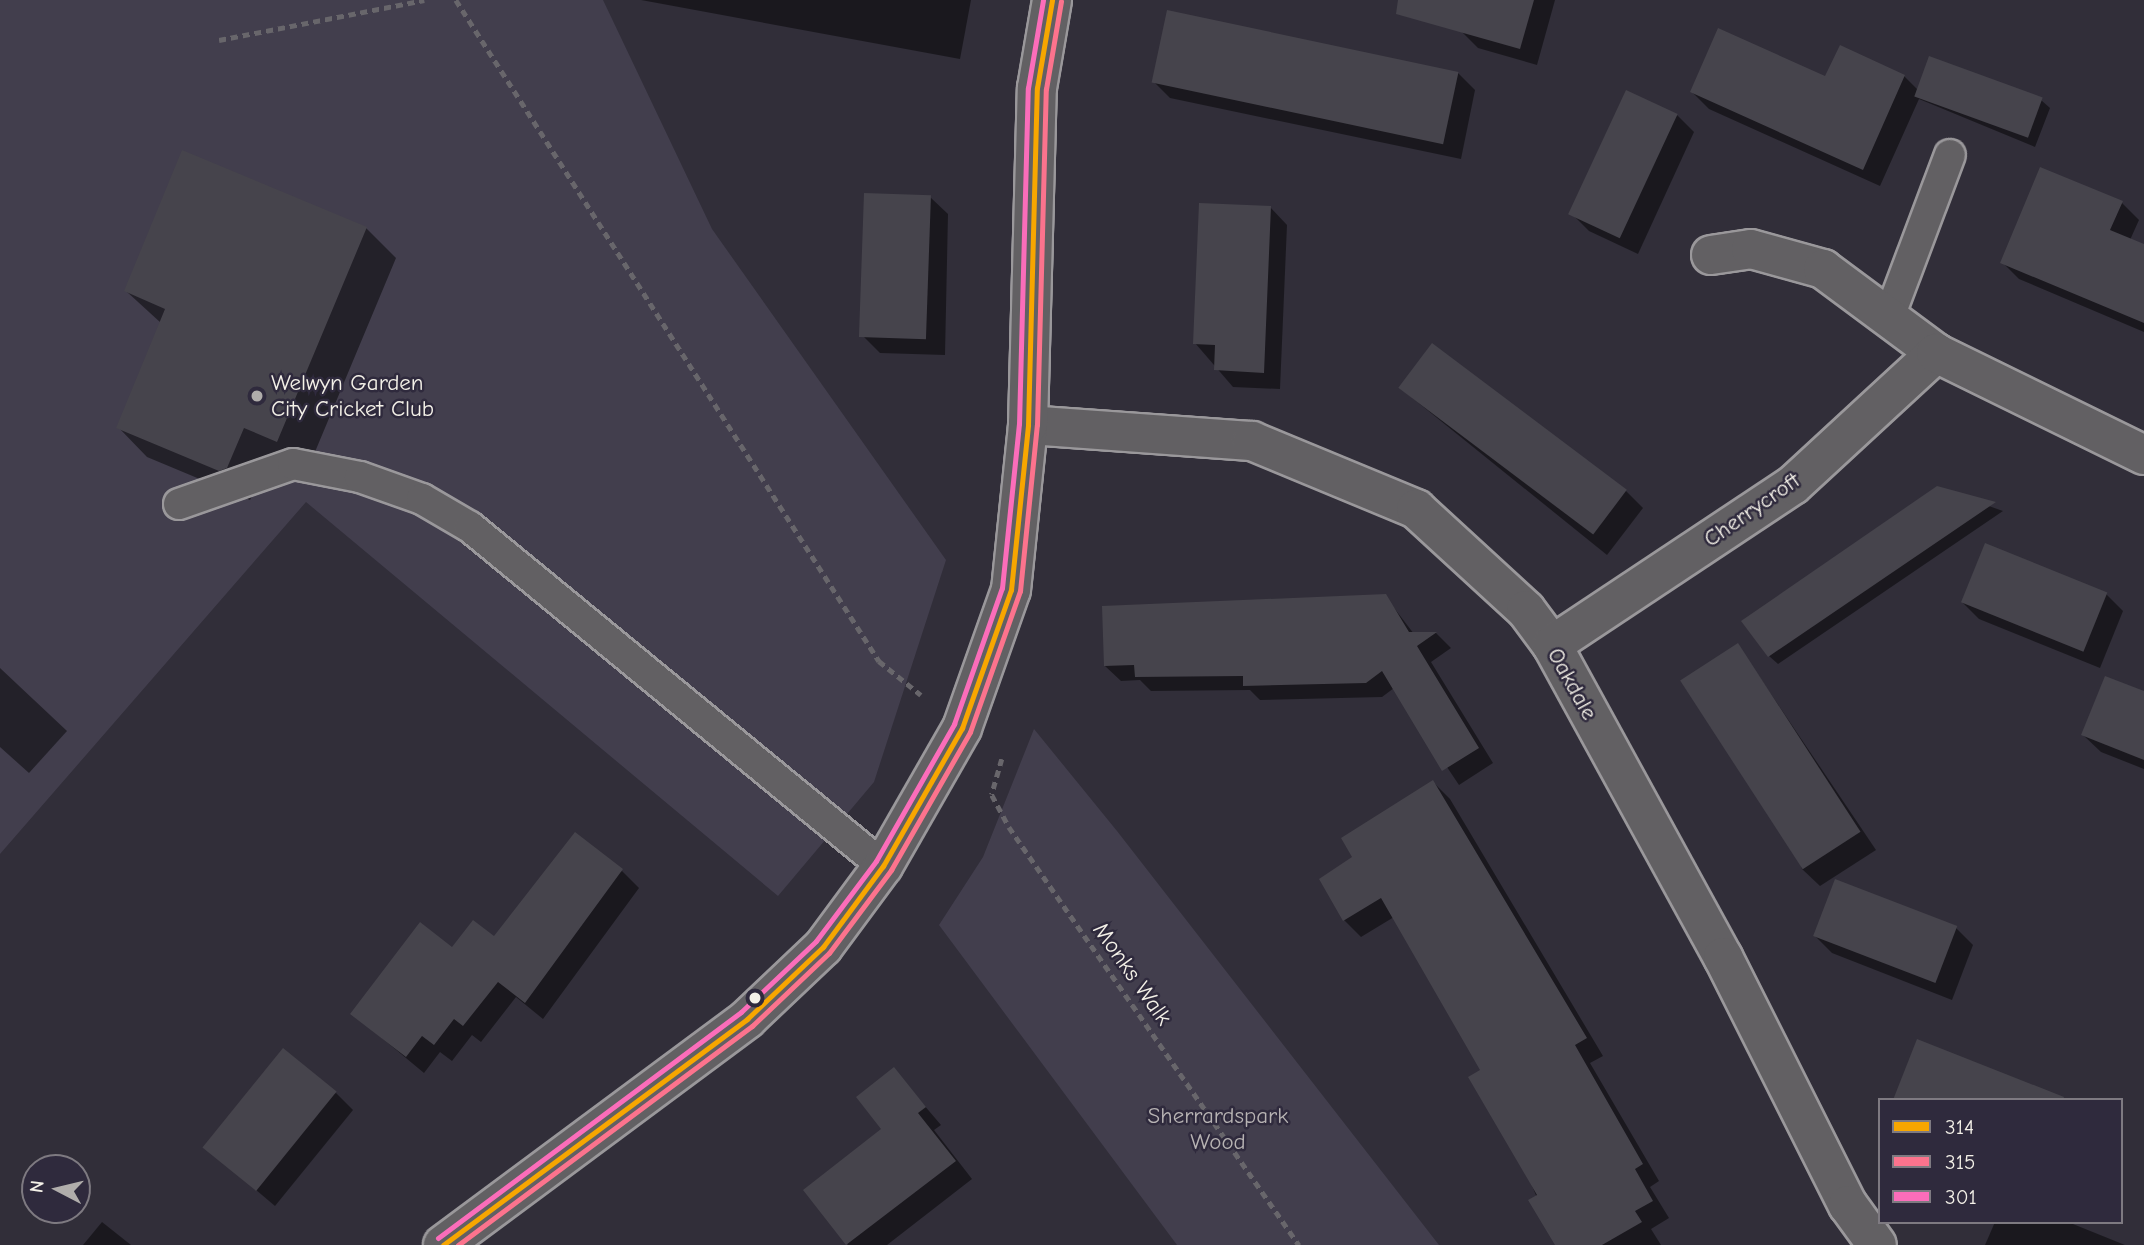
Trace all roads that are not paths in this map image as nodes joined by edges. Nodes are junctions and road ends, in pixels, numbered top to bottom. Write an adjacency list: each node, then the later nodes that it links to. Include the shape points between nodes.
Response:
1 (1052, 0): 6 (street, via 1037,88)
2 (1950, 155): 4 (lane)
3 (1711, 255): 4 (street, via 1751,249 1823,269)
4 (1889, 317): 5 (street)
5 (1936, 353): 7 (street); 9 (street, Cherrycroft, via 1793,485)
6 (1028, 425): 9 (street, Oakdale, via 1252,441 1416,509 1525,610); 10 (street, via 1011,590 962,728)
7 (2144, 455)
8 (180, 504): 10 (lane, via 293,464 360,477 422,499 470,527)
9 (1552, 645): 12 (street, Oakdale, via 1723,957 1848,1206)
10 (883, 866): 11 (street, via 823,947 747,1019)
11 (443, 1245)
12 (1877, 1245)

